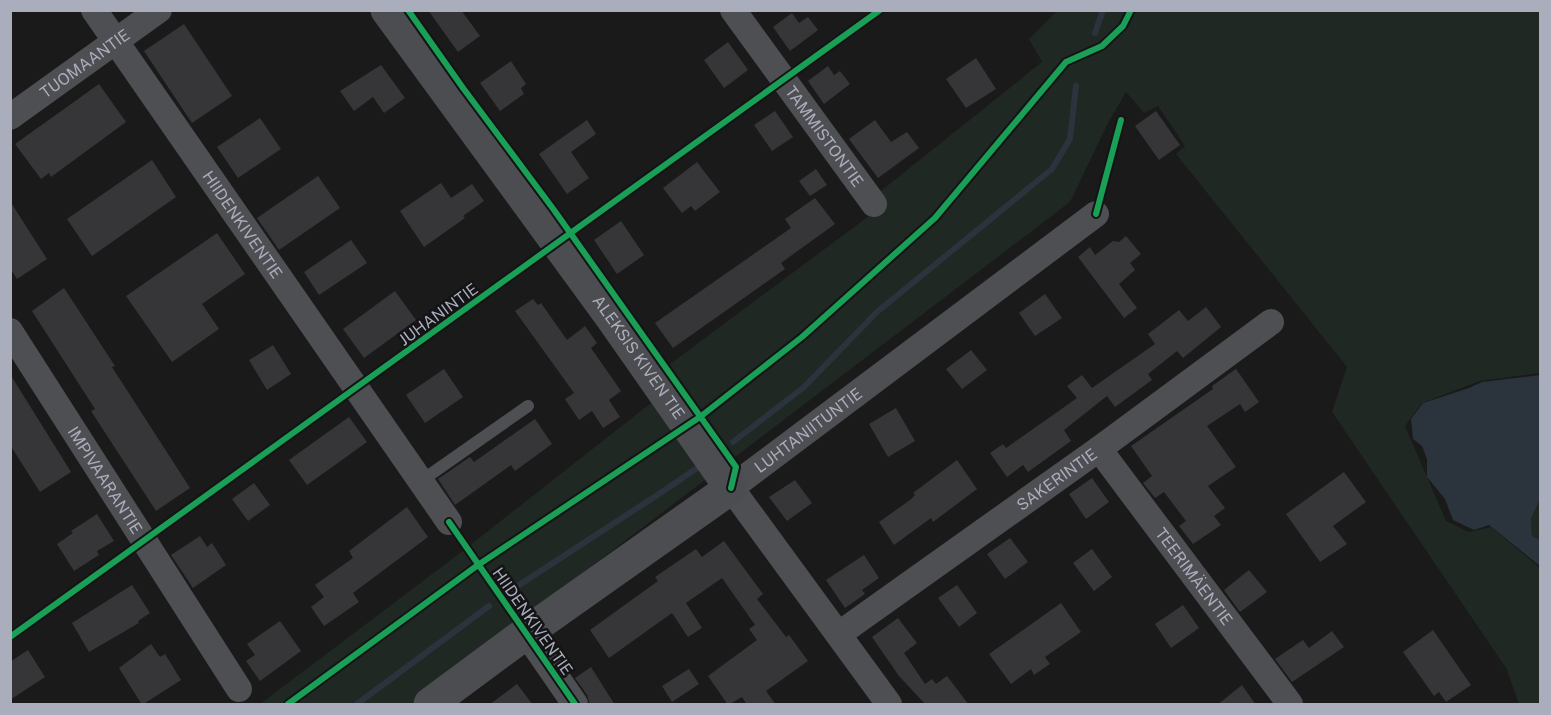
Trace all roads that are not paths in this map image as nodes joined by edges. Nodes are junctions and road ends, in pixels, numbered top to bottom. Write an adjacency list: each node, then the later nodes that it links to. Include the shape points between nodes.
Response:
1 (94, 10): 5 (street, HIIDENKIVENTIE)
2 (159, 10): 5 (street, TUOMAANTIE)
3 (387, 10): 14 (street, ALEKSIS KIVEN TIE)
4 (733, 10): 7 (street, TAMMISTONTIE)
5 (115, 42): 6 (street, TUOMAANTIE); 13 (street, HIIDENKIVENTIE)
6 (10, 117)
7 (874, 204)
8 (1096, 214): 14 (street, LUHTANIITUNTIE)
9 (1271, 322): 12 (street, SAKERINTIE)
10 (10, 331): 18 (street, IMPIVAARANTIE)
11 (528, 406): 13 (lane)
12 (1099, 449): 17 (street, SAKERINTIE); 22 (street, TEERIMÄENTIE)
13 (421, 481): 15 (street, HIIDENKIVENTIE)
14 (731, 488): 16 (street, LUHTANIITUNTIE); 17 (street, ALEKSIS KIVEN TIE)
15 (449, 522)
16 (526, 633): 19 (street, LUHTANIITUNTIE); 20 (street, HIIDENKIVENTIE)
17 (839, 634): 21 (street, ALEKSIS KIVEN TIE)
18 (239, 689)
19 (430, 705)
20 (575, 705)
21 (889, 705)
22 (1290, 705)

